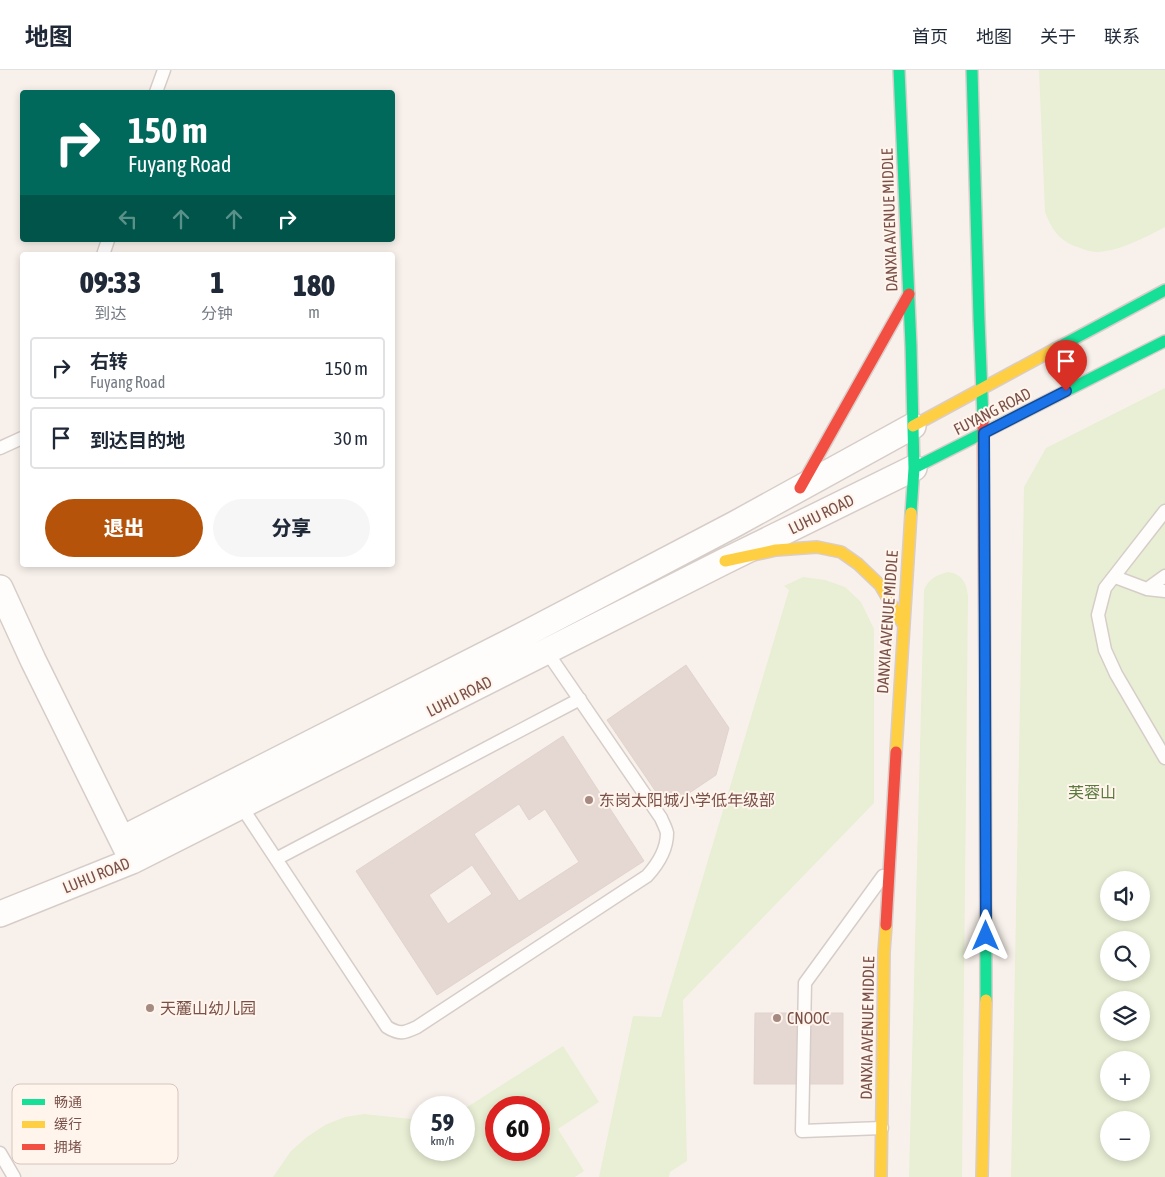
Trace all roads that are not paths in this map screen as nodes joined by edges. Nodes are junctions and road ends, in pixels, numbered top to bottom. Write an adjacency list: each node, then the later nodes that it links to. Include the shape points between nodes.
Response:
1 (164, 70): 4 (lane)
2 (899, 70): 6 (main road, DANXIA AVENUE MIDDLE)
3 (972, 70): 8 (main road)
4 (157, 90)
5 (1165, 290): 8 (main road, FUYANG ROAD)
6 (909, 294): 9 (main road, DANXIA AVENUE MIDDLE); 14 (main road)
7 (1165, 342): 10 (main road, FUYANG ROAD)
8 (983, 388): 9 (main road, FUYANG ROAD); 10 (main road)
9 (913, 426): 13 (main road, DANXIA AVENUE MIDDLE); 14 (street, LUHU ROAD)
10 (984, 433): 13 (main road, FUYANG ROAD); 36 (main road, via 986,975)
11 (20, 439): 12 (lane)
12 (0, 448)
13 (914, 468): 16 (street, LUHU ROAD); 22 (main road, DANXIA AVENUE MIDDLE)
14 (800, 488): 27 (street, LUHU ROAD, via 529,632)
15 (1165, 511): 18 (lane)
16 (725, 561): 22 (main road, via 776,550 817,547 841,552 880,585); 23 (street, LUHU ROAD)
17 (1165, 576): 20 (lane)
18 (1114, 577): 20 (lane); 25 (lane, via 1105,588 1098,615 1105,650)
19 (0, 588): 27 (street)
20 (1147, 590): 21 (lane)
21 (1165, 591)
22 (903, 624): 30 (main road, DANXIA AVENUE MIDDLE)
23 (547, 652): 24 (lane); 26 (street, LUHU ROAD)
24 (580, 699): 28 (lane); 28 (lane, via 661,818 667,831 659,863 647,876 417,1027 404,1033 387,1027)
25 (1165, 758)
26 (241, 806): 28 (lane); 29 (street, LUHU ROAD)
27 (122, 839): 29 (street)
28 (276, 859)
29 (132, 861): 31 (street, LUHU ROAD)
30 (889, 868): 32 (main road, DANXIA AVENUE MIDDLE, via 884,952); 32 (lane, via 804,983 802,1131)
31 (0, 914)
32 (882, 1128): 35 (main road, DANXIA AVENUE MIDDLE)
33 (0, 1153): 34 (lane)
34 (14, 1177)
35 (881, 1177)
36 (982, 1177)

